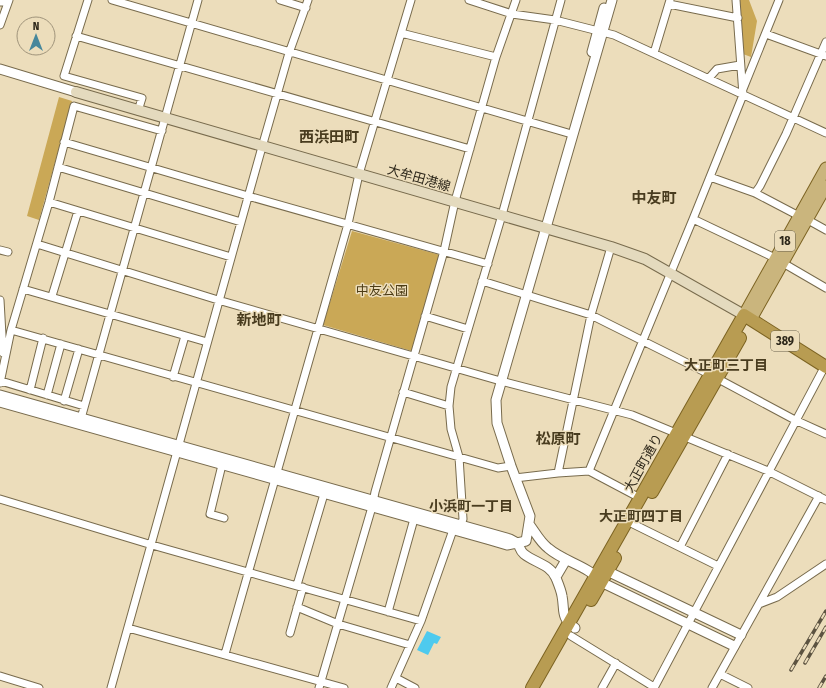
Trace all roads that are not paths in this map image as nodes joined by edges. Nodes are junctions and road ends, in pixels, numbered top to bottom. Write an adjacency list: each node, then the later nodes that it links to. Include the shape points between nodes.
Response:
1 (8, 0): 15 (street); 22 (street)
2 (88, 0): 26 (street)
3 (112, 0): 21 (street)
4 (198, 0): 21 (street)
5 (280, 0): 17 (street)
6 (308, 0): 17 (street)
7 (411, 0): 24 (street)
8 (470, 0): 18 (street)
9 (516, 0): 18 (street)
10 (561, 0): 20 (street)
11 (606, 0): 23 (street)
12 (612, 0): 23 (street)
13 (736, 0): 19 (street)
14 (779, 0): 25 (street)
15 (0, 2)
16 (669, 2): 19 (street); 29 (street)
17 (306, 8): 28 (street)
18 (512, 14): 20 (street); 31 (street)
19 (738, 18): 32 (street)
20 (555, 20): 23 (street); 45 (street)
21 (192, 24): 28 (street); 33 (street)
22 (0, 25)
23 (601, 32): 29 (street); 47 (street); 70 (street)
24 (401, 33): 31 (street); 36 (street)
25 (766, 34): 30 (street); 38 (street)
26 (76, 36): 33 (street); 41 (street, via 64,76 142,98)
27 (826, 42): 30 (street)
28 (289, 53): 36 (street); 39 (street)
29 (654, 53): 35 (street)
30 (824, 55): 42 (street)
31 (496, 57): 40 (street)
32 (740, 65): 35 (street, via 717,68); 38 (street)
33 (180, 66): 39 (street); 43 (street)
34 (0, 69): 37 (street)
35 (709, 78): 38 (street)
36 (387, 80): 40 (street); 44 (street)
37 (76, 92): 41 (main road, 大牟田港線)
38 (743, 92): 42 (street); 56 (street)
39 (277, 94): 44 (street); 50 (street)
40 (482, 108): 45 (street); 51 (street)
41 (138, 111): 43 (main road, 大牟田港線)
42 (793, 118): 48 (street); 59 (street)
43 (165, 119): 46 (street); 50 (main road, 大牟田港線)
44 (374, 121): 51 (street); 55 (street)
45 (526, 121): 47 (street); 64 (street)
46 (162, 131): 49 (street, via 74,106); 53 (street)
47 (568, 133): 70 (street)
48 (826, 133)
49 (64, 142): 52 (street); 53 (street)
50 (262, 147): 55 (main road, 大牟田港線); 60 (street)
51 (470, 149): 61 (street)
52 (58, 167): 58 (street); 62 (street)
53 (151, 167): 58 (street); 60 (street)
54 (826, 168): 65 (main road, 18)
55 (359, 174): 61 (main road, 大牟田港線); 68 (street)
56 (710, 176): 59 (street); 66 (street)
57 (826, 186): 65 (main road, 18)
58 (144, 192): 67 (street); 69 (street)
59 (755, 193): 65 (street)
60 (248, 196): 67 (street); 68 (street)
61 (455, 201): 64 (main road, 大牟田港線); 75 (street)
62 (49, 202): 63 (street); 72 (street)
63 (78, 211): 69 (street); 77 (street)
64 (502, 215): 70 (main road, 大牟田港線); 80 (street)
65 (804, 218): 71 (street); 79 (main road, 18)
66 (693, 219): 79 (street); 82 (street)
67 (241, 222): 78 (street)
68 (348, 224): 75 (street); 94 (street)
69 (134, 227): 78 (street); 81 (street)
70 (543, 227): 73 (main road, 大牟田港線); 86 (street)
71 (826, 230)
72 (37, 244): 77 (street); 85 (street)
73 (611, 247): 82 (main road, 大牟田港線); 91 (street)
74 (0, 250): 76 (street)
75 (444, 251): 80 (street); 92 (street)
76 (8, 252)
77 (66, 252): 81 (street); 87 (street)
78 (231, 256): 89 (street)
79 (779, 261): 84 (street); 93 (main road, 18)
80 (488, 264): 83 (street)
81 (123, 269): 89 (street); 90 (street)
82 (671, 273): 93 (main road, 大牟田港線); 100 (street)
83 (482, 281): 86 (street); 95 (street)
84 (826, 288)
85 (23, 289): 87 (street); 96 (street)
86 (524, 294): 91 (street); 110 (street)
87 (52, 296): 90 (street)
88 (0, 300): 105 (street)
89 (218, 300): 94 (street); 99 (street)
90 (110, 313): 97 (street); 103 (street)
91 (591, 315): 100 (street); 117 (street)
92 (425, 316): 95 (street); 104 (street)
93 (747, 317): 106 (highway, 389); 108 (highway, 大正町通り)
94 (318, 327): 104 (street); 123 (street)
95 (468, 329): 107 (street)
96 (11, 330): 98 (street); 105 (street)
97 (185, 336): 99 (street); 109 (street)
98 (43, 338): 101 (street); 113 (street)
99 (206, 342): 112 (street)
100 (643, 342): 108 (street); 124 (street)
101 (61, 344): 102 (street); 115 (street)
102 (79, 348): 103 (street); 118 (street)
103 (98, 354): 109 (street); 120 (street)
104 (414, 355): 107 (street); 114 (street)
105 (4, 361): 111 (street)
106 (825, 366): 125 (street)
107 (457, 368): 110 (street); 121 (street)
108 (713, 376): 125 (street); 127 (highway, 大正町通り)
109 (173, 377): 112 (street)
110 (499, 380): 117 (street); 134 (street, via 495,412)
111 (0, 382): 113 (street)
112 (195, 383): 123 (street); 130 (street)
113 (30, 390): 115 (street)
114 (403, 392): 121 (street); 129 (street)
115 (44, 394): 118 (street); 122 (street)
116 (0, 395): 122 (street)
117 (573, 399): 124 (street); 137 (street)
118 (64, 401): 120 (street)
119 (0, 402): 122 (street)
120 (84, 406): 126 (street)
121 (449, 406): 132 (street, via 451,429)
122 (37, 409): 126 (street)
123 (294, 410): 129 (street); 138 (street)
124 (614, 410): 127 (street); 135 (street)
125 (794, 420): 128 (street); 136 (street)
126 (80, 421): 130 (street)
127 (681, 434): 131 (street); 142 (highway, 大正町通り); 147 (highway, 大正町通り)
128 (826, 434)
129 (391, 437): 132 (street); 144 (street)
130 (177, 449): 133 (street); 138 (street); 152 (street)
131 (728, 454): 136 (street); 153 (street)
132 (459, 457): 134 (street, via 498,468); 148 (street, via 463,519)
133 (222, 465): 138 (street); 145 (street, via 210,514)
134 (509, 467): 139 (street); 149 (street, via 526,520)
135 (589, 471): 137 (street); 142 (street)
136 (768, 471): 141 (street); 156 (street)
137 (558, 472): 139 (street)
138 (276, 477): 140 (street); 144 (street); 157 (street)
139 (515, 478): 149 (street, via 530,516)
140 (324, 494): 144 (street); 160 (street)
141 (824, 497): 162 (street)
142 (640, 498): 147 (highway, 大正町通り)
143 (0, 499): 152 (street)
144 (373, 504): 146 (street); 148 (street); 161 (street)
145 (224, 518)
146 (414, 519): 150 (street); 164 (street)
147 (630, 523): 153 (street); 158 (highway, 大正町通り)
148 (461, 525): 150 (street); 151 (street)
149 (530, 525): 151 (street, via 526,541); 154 (street, via 548,548)
150 (453, 530): 151 (street, via 507,545); 166 (street)
151 (519, 543): 159 (street, via 523,553 548,566)
152 (152, 545): 157 (street); 169 (street)
153 (680, 547): 156 (street)
154 (566, 560): 158 (street); 159 (street)
155 (826, 564): 162 (street, via 777,597)
156 (718, 566): 165 (street)
157 (249, 571): 160 (street); 175 (street)
158 (601, 576): 165 (street); 168 (street); 170 (highway, 大正町通り)
159 (556, 577): 170 (street, via 562,596 562,612)
160 (300, 586): 161 (street); 163 (street)
161 (346, 598): 164 (street); 167 (street)
162 (759, 604): 172 (street)
163 (298, 607): 167 (street); 171 (street)
164 (388, 612): 166 (street)
165 (693, 613): 168 (street); 172 (street)
166 (421, 621): 173 (street)
167 (338, 624): 173 (street); 180 (street)
168 (687, 625): 174 (street); 181 (street)
169 (128, 628): 175 (street); 183 (street)
170 (571, 629): 176 (street); 187 (highway, 大正町通り); 188 (highway, 大正町通り)
171 (290, 633)
172 (741, 635): 174 (street)
173 (410, 645): 179 (street)
174 (734, 646): 177 (street)
175 (225, 654): 180 (street)
176 (616, 663): 181 (street); 189 (street)
177 (720, 674): 190 (street); 191 (street)
178 (0, 676): 182 (street)
179 (396, 678): 185 (street); 186 (street)
180 (320, 685): 184 (street)
181 (654, 687)
182 (39, 688)
183 (111, 688)
184 (344, 688)
185 (390, 688)
186 (414, 688)
187 (532, 688)
188 (541, 688)
189 (602, 688)
190 (712, 688)
191 (748, 688)

